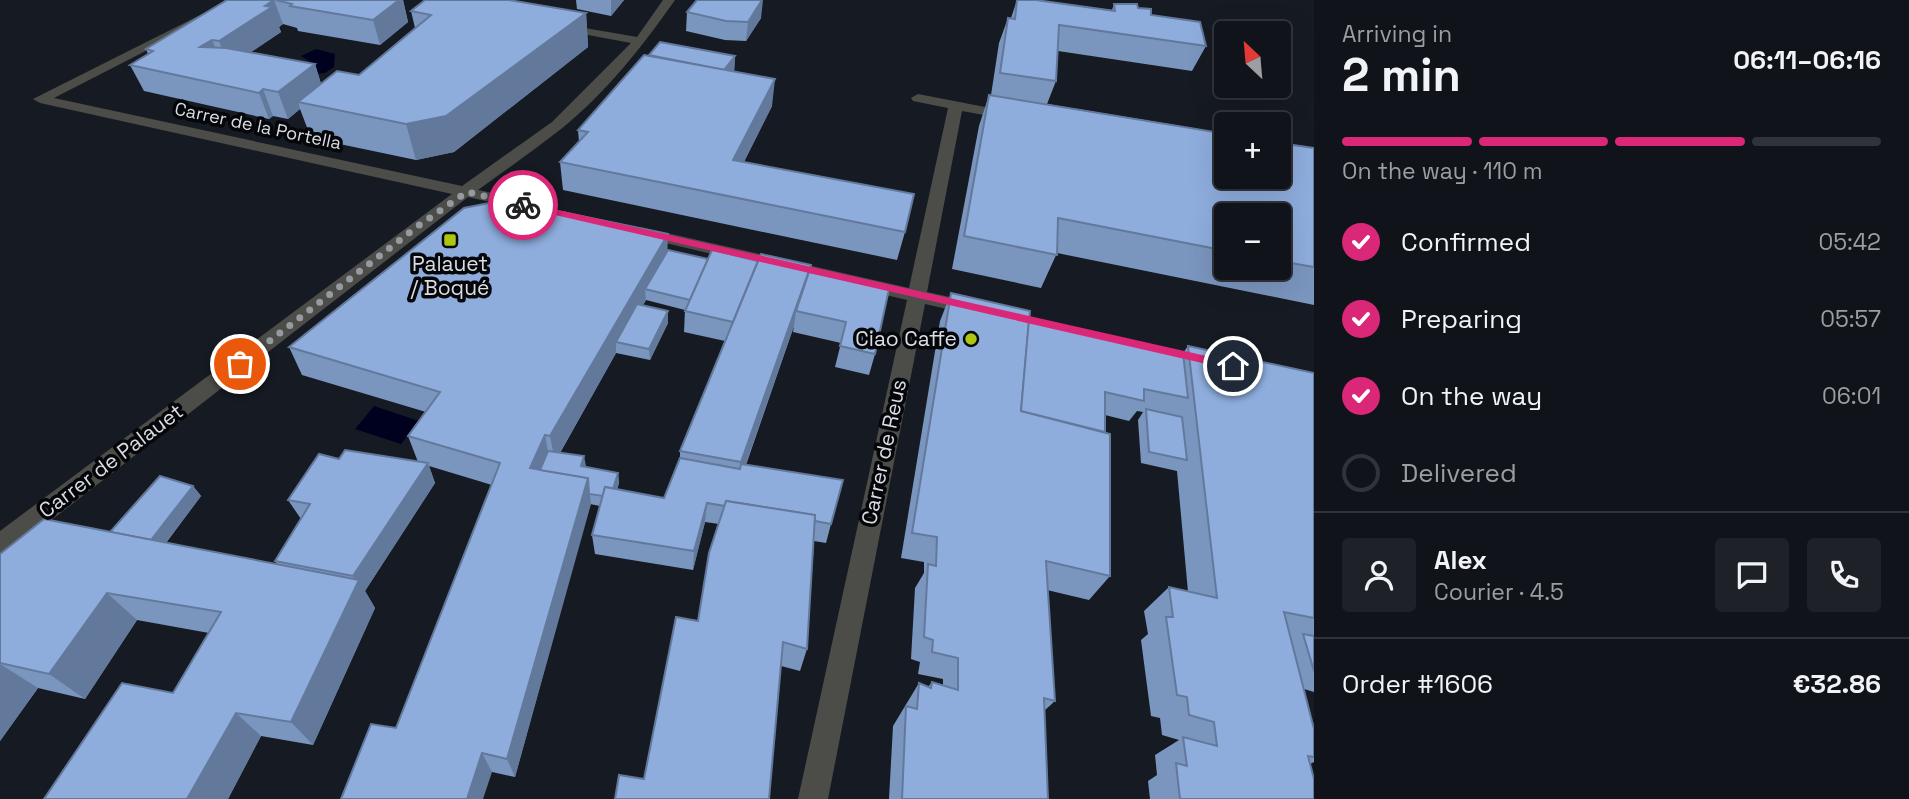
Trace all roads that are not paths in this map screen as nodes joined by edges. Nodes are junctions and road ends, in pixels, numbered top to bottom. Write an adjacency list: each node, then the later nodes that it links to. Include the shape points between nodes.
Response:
1 (239, 0): 8 (street, Carrer de la Portella, via 40,99)
2 (669, 0): 4 (street, Carrer de Palauet)
3 (549, 24): 4 (street)
4 (640, 41): 8 (street, Carrer de Palauet, via 557,125)
5 (918, 98): 6 (street)
6 (957, 106): 7 (street); 11 (street, Carrer de Reus)
7 (1024, 118)
8 (467, 192): 9 (street, Carrer de la Portella); 13 (street, Carrer de Palauet)
9 (552, 211)
10 (620, 227): 11 (street)
11 (916, 296): 12 (street); 14 (street, Carrer de Reus)
12 (989, 312)
13 (0, 545)
14 (813, 799)

